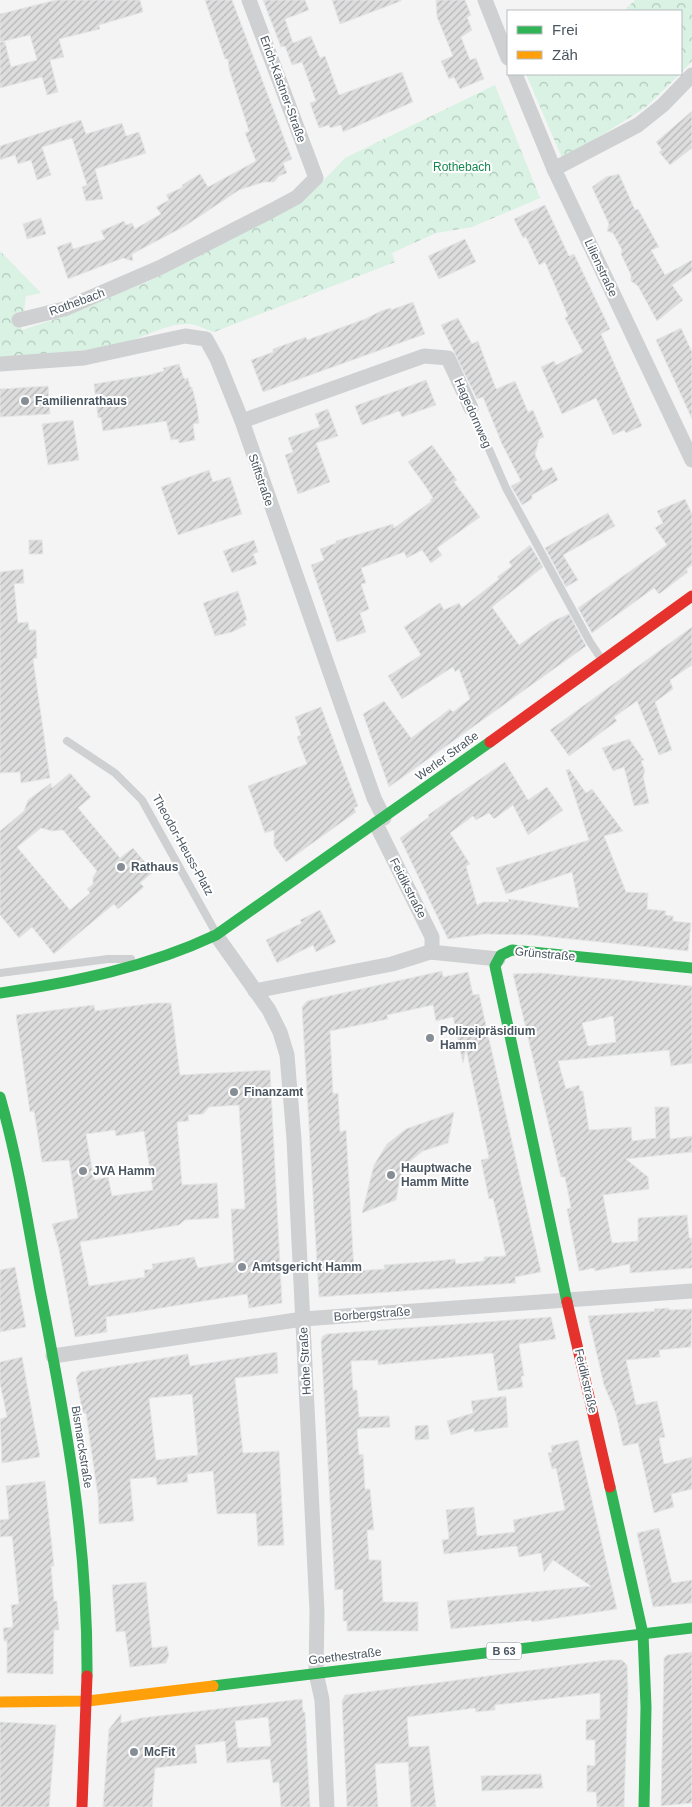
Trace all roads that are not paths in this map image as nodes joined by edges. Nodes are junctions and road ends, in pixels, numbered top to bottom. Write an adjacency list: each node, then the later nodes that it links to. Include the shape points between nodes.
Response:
1 (249, 0): 7 (street, Erich-Kästner-Straße)
2 (485, 0): 3 (street)
3 (507, 55)
4 (515, 75): 6 (street, Lilienstraße)
5 (692, 75): 6 (street, via 638,125)
6 (554, 169): 12 (street, Lilienstraße)
7 (316, 178): 8 (street, Rothebach, via 297,197 272,212 159,268 64,309)
8 (19, 320)
9 (0, 364): 11 (street, Stiftstraße, via 84,358 185,336 201,337 212,346)
10 (471, 408): 11 (street, Hagedornweg, via 448,358 424,356); 14 (lane, Hagedornweg, via 506,488)
11 (242, 421): 16 (street, Stiftstraße)
12 (692, 460)
13 (692, 596): 14 (street, Werler Straße)
14 (602, 660): 16 (street, Werler Straße)
15 (67, 741): 17 (lane, Theodor-Heuss-Platz, via 115,773 142,800)
16 (380, 821): 17 (street, Werler Straße); 18 (street, Feidikstraße, via 432,937)
17 (216, 935): 19 (street, via 196,946); 23 (street, Hohe Straße)
18 (430, 952): 20 (street, Grünstraße); 23 (street, Grünstraße, via 392,964)
19 (160, 958): 22 (lane, via 108,959); 24 (street, via 64,984)
20 (498, 959): 21 (street, Grünstraße, via 504,952 512,950); 27 (street, Feidikstraße, via 495,966)
21 (692, 968)
22 (0, 973)
23 (255, 991): 28 (street, Hohe Straße, via 280,1032 287,1055)
24 (0, 992)
25 (0, 1096): 29 (street, Bismarckstraße)
26 (692, 1291): 27 (street, Borbergstraße)
27 (567, 1300): 28 (street, Borbergstraße); 31 (street, Feidikstraße)
28 (303, 1319): 29 (street, Borbergstraße); 32 (street, Hohe Straße, via 317,1612)
29 (53, 1356): 33 (street, Bismarckstraße, via 82,1539)
30 (692, 1628): 31 (street, Goethestraße / B 63)
31 (643, 1634): 32 (street, Goethestraße / B 63); 37 (street, Feidikstraße, via 646,1707)
32 (316, 1673): 33 (street, Goethestraße / B 63); 36 (street, Hohe Straße, via 322,1700)
33 (88, 1701): 34 (street, Goethestraße / B 63); 35 (street, Bismarckstraße)
34 (0, 1702)
35 (82, 1807)
36 (327, 1807)
37 (644, 1807)

